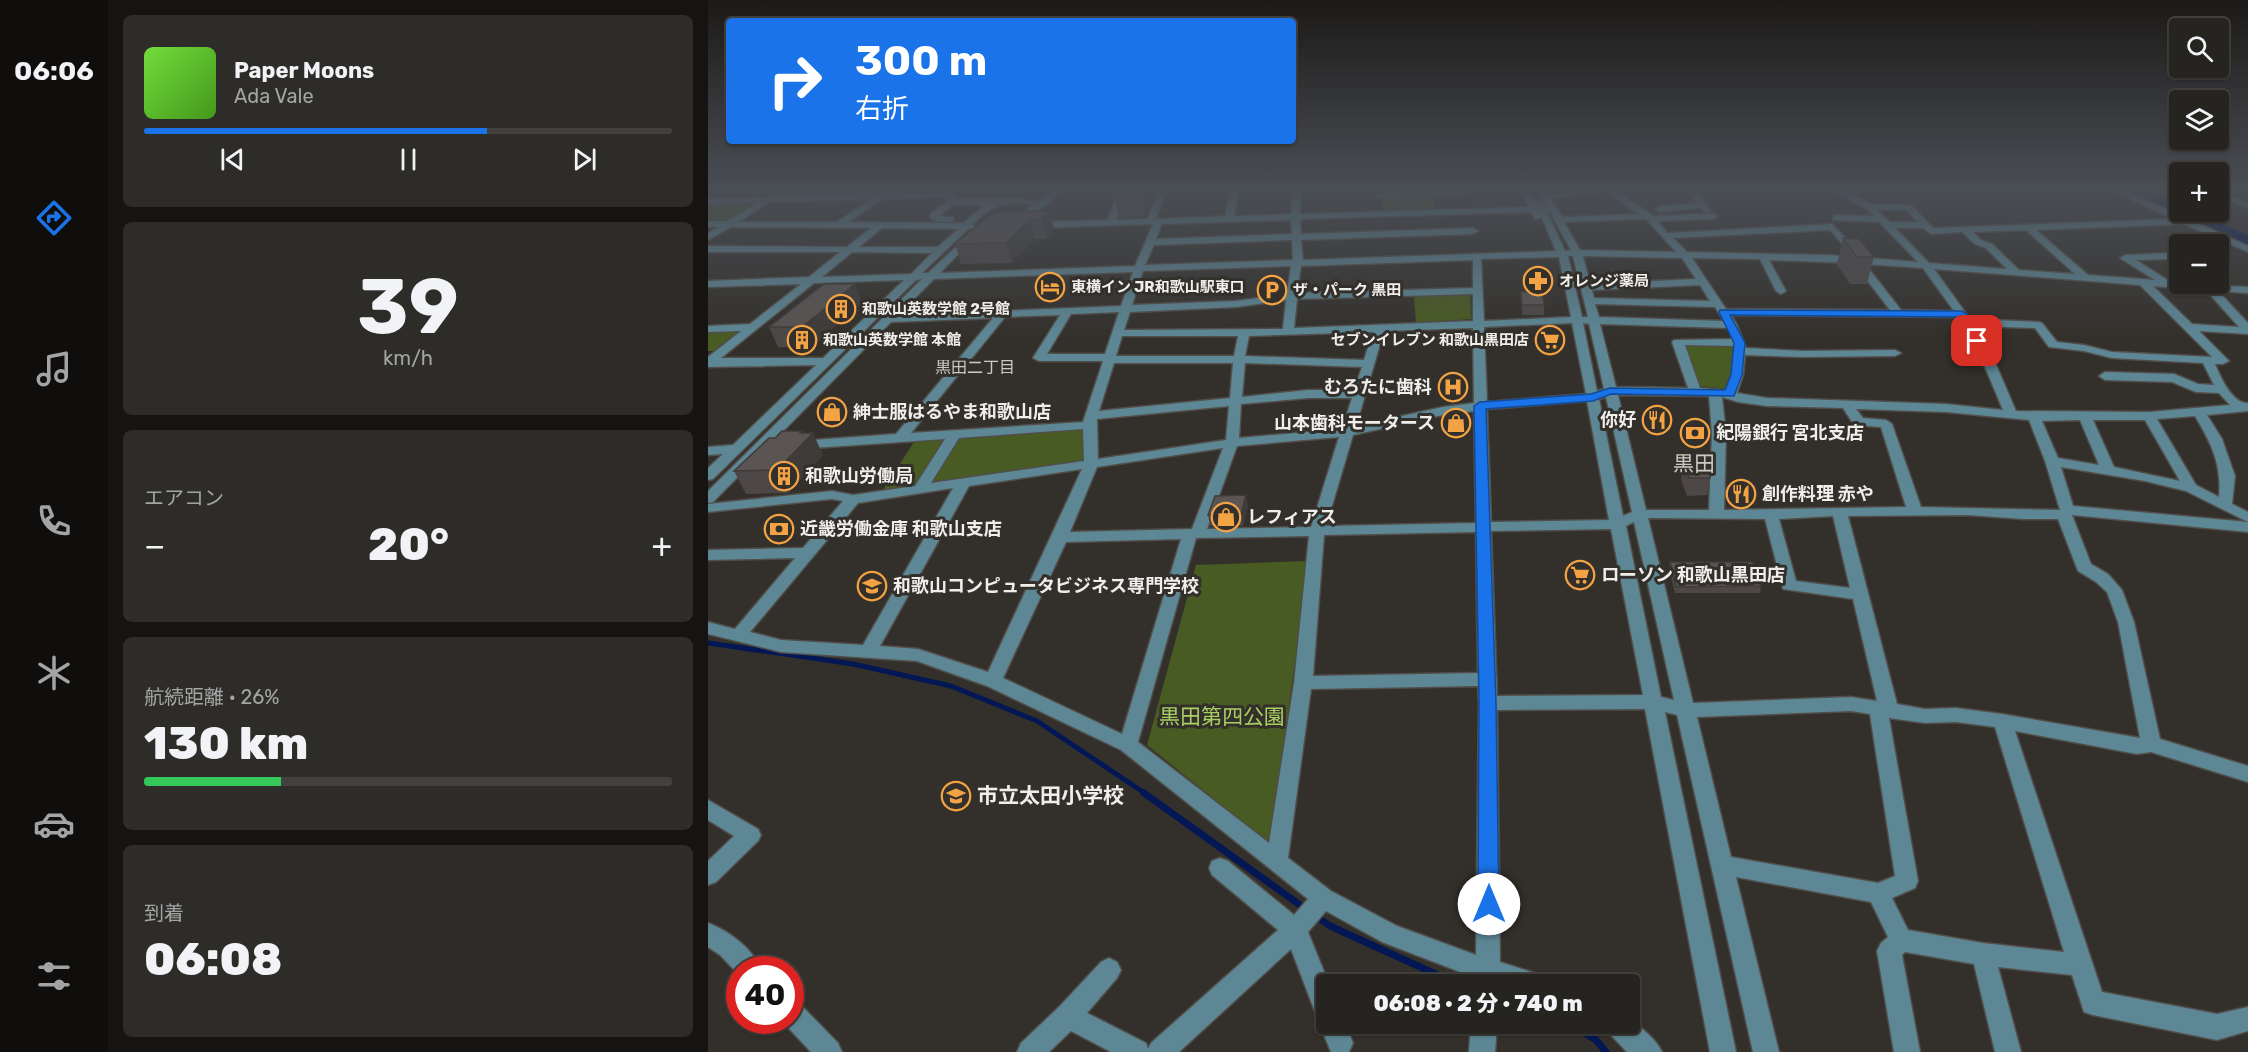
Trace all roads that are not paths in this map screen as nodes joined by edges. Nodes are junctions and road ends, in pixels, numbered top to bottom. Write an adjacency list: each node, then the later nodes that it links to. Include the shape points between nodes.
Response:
1 (862, 239): 19 (street)
2 (957, 239): 20 (street)
3 (966, 239): 30 (street)
4 (1236, 239): 15 (street)
5 (1298, 239): 26 (street)
6 (1335, 239): 16 (street)
7 (1474, 239): 16 (street)
8 (1562, 239): 21 (street)
9 (1668, 239): 22 (street)
10 (1842, 239): 25 (street)
11 (1901, 239): 27 (street)
12 (1975, 239): 29 (street, via 1989,246)
13 (2042, 239): 31 (street)
14 (2227, 239): 18 (street)
15 (1151, 242): 28 (street)
16 (1476, 247): 21 (street); 26 (street); 42 (street)
17 (708, 249): 19 (street)
18 (2248, 249)
19 (847, 250): 20 (street); 35 (street)
20 (942, 250): 32 (street)
21 (1570, 256): 22 (street); 44 (street); 54 (street)
22 (1686, 256): 23 (street); 33 (street)
23 (1763, 257): 25 (street); 43 (street)
24 (2169, 257): 37 (street, via 2125,258)
25 (1859, 260): 27 (street); 51 (street)
26 (1296, 265): 28 (street); 46 (street)
27 (1926, 265): 29 (street); 52 (street)
28 (1138, 271): 30 (street); 48 (street)
29 (2016, 272): 31 (street)
30 (930, 278): 32 (street); 53 (street)
31 (2086, 278): 34 (street)
32 (912, 279): 35 (street); 71 (street)
33 (1704, 282): 44 (street); 47 (street)
34 (2143, 282): 37 (street); 59 (street)
35 (807, 283): 36 (street); 40 (street); 57 (street)
36 (708, 284)
37 (2166, 284): 38 (street)
38 (2169, 284)
39 (2229, 288): 41 (street)
40 (708, 289)
41 (2248, 290)
42 (1478, 291): 46 (street); 55 (street)
43 (1781, 291)
44 (1588, 294): 47 (street); 54 (street)
45 (2222, 294): 61 (street)
46 (1292, 296): 48 (street, via 1236,304); 62 (street)
47 (1721, 308): 51 (street); 56 (street)
48 (1126, 310): 49 (street); 63 (street)
49 (1067, 312): 50 (street); 67 (street, via 1040,358)
50 (1001, 315): 53 (street); 93 (street)
51 (1899, 315): 52 (street)
52 (1965, 318): 70 (street, via 2038,325 2053,345 2112,355); 86 (street)
53 (889, 319): 95 (street)
54 (1586, 321): 55 (street); 56 (street); 75 (street); 80 (street)
55 (1478, 324): 58 (street); 83 (street)
56 (1732, 325): 65 (street)
57 (752, 327): 60 (street); 68 (street)
58 (1380, 327): 62 (street); 72 (street)
59 (2187, 327): 61 (street); 70 (street, via 2223,361)
60 (708, 329)
61 (2248, 331)
62 (1288, 332): 64 (street)
63 (1119, 333): 64 (street); 67 (street)
64 (1244, 333): 69 (street)
65 (1740, 347): 66 (street, via 1803,354); 76 (street, via 1678,342); 79 (street)
66 (1895, 353)
67 (1109, 358): 69 (street); 90 (street)
68 (708, 359): 71 (street)
69 (1239, 359): 72 (street); 81 (street)
70 (2208, 360): 74 (street)
71 (827, 361): 96 (street)
72 (1369, 364): 78 (street)
73 (2105, 376): 74 (street, via 2174,378 2196,388)
74 (2223, 389): 84 (street)
75 (1610, 391): 76 (street); 80 (street); 112 (street)
76 (1695, 391): 77 (street)
77 (1715, 392): 79 (street); 113 (street, via 1719,434)
78 (1358, 394): 81 (street, via 1308,394); 91 (street)
79 (1730, 394): 82 (street, via 1767,402)
80 (1593, 397): 83 (street); 116 (street)
81 (1234, 402): 90 (street); 94 (street)
82 (1847, 405): 86 (street, via 1946,408); 109 (street, via 1859,422 1886,424)
83 (1480, 406): 91 (street); 117 (street)
84 (2244, 408): 85 (street)
85 (2198, 410): 88 (street); 107 (street, via 2215,439 2228,476)
86 (2011, 415): 89 (street)
87 (2084, 416): 88 (street); 89 (street); 100 (street)
88 (2149, 416): 103 (street)
89 (2034, 417): 98 (street)
90 (1090, 420): 92 (street); 99 (street)
91 (1347, 432): 94 (street); 119 (street)
92 (954, 435): 93 (street); 104 (street)
93 (899, 439): 95 (street)
94 (1232, 443): 99 (street); 120 (street)
95 (761, 447): 96 (street); 105 (street)
96 (737, 449): 97 (street); 101 (street)
97 (708, 451)
98 (2052, 462): 100 (street); 110 (street)
99 (1091, 464): 102 (street); 121 (street)
100 (2108, 471): 103 (street)
101 (708, 476)
102 (963, 484): 104 (street); 127 (street)
103 (2192, 488): 107 (street)
104 (919, 491): 106 (street)
105 (708, 499)
106 (853, 499): 108 (street, via 832,495); 122 (street)
107 (2225, 505): 115 (street)
108 (708, 507)
109 (1916, 511): 110 (street); 111 (street)
110 (2066, 512): 118 (street); 136 (street, via 2084,567 2114,590 2126,622)
111 (1840, 513): 114 (street); 124 (street)
112 (1640, 514): 113 (street); 116 (street); 133 (street)
113 (1716, 515): 114 (street)
114 (1771, 515): 124 (street, via 1789,585)
115 (2248, 518)
116 (1618, 524): 117 (street); 131 (street)
117 (1483, 527): 119 (street); 128 (street)
118 (2248, 527)
119 (1317, 530): 120 (street); 130 (street)
120 (1194, 534): 121 (street); 137 (street)
121 (1060, 537): 129 (street)
122 (809, 553): 123 (street); 126 (street)
123 (708, 555)
124 (1860, 595): 134 (street)
125 (708, 628): 126 (street)
126 (738, 636): 127 (street, via 781,646)
127 (869, 650): 129 (street, via 918,655)
128 (1485, 679): 130 (street); 132 (street)
129 (993, 681): 137 (street)
130 (1303, 683): 140 (street)
131 (1653, 702): 132 (street); 133 (street); 167 (street)
132 (1488, 703): 154 (street)
133 (1686, 710): 134 (street, via 1851,704); 141 (street)
134 (1883, 710): 135 (street); 144 (street, via 1907,881)
135 (2002, 721): 136 (street, via 2137,746); 151 (street)
136 (2151, 744): 138 (street)
137 (1128, 745): 140 (street)
138 (2248, 774)
139 (708, 809): 143 (street, via 750,835)
140 (1277, 862): 145 (street)
141 (1723, 865): 144 (street); 168 (street)
142 (1220, 868): 146 (street)
143 (708, 875)
144 (1878, 893): 148 (street)
145 (1323, 898): 146 (street); 153 (street, via 1390,934)
146 (1295, 930): 155 (street); 164 (street)
147 (708, 934): 150 (street)
148 (1901, 940): 149 (street); 169 (street, via 1889,951)
149 (1983, 954): 151 (street); 170 (street)
150 (737, 956)
151 (2080, 965): 157 (street, via 2093,1003 2217,1027)
152 (1109, 970): 156 (street)
153 (1479, 974)
154 (1488, 974)
155 (1316, 983)
156 (1068, 1016): 162 (street); 163 (street)
157 (2248, 1019)
158 (804, 1026): 161 (street)
159 (1483, 1034): 165 (street)
160 (1628, 1034): 166 (street)
161 (829, 1052)
162 (1030, 1052)
163 (1137, 1052)
164 (1160, 1052)
165 (1482, 1052)
166 (1649, 1052)
167 (1723, 1052)
168 (1766, 1052)
169 (1907, 1052)
170 (2008, 1052)

